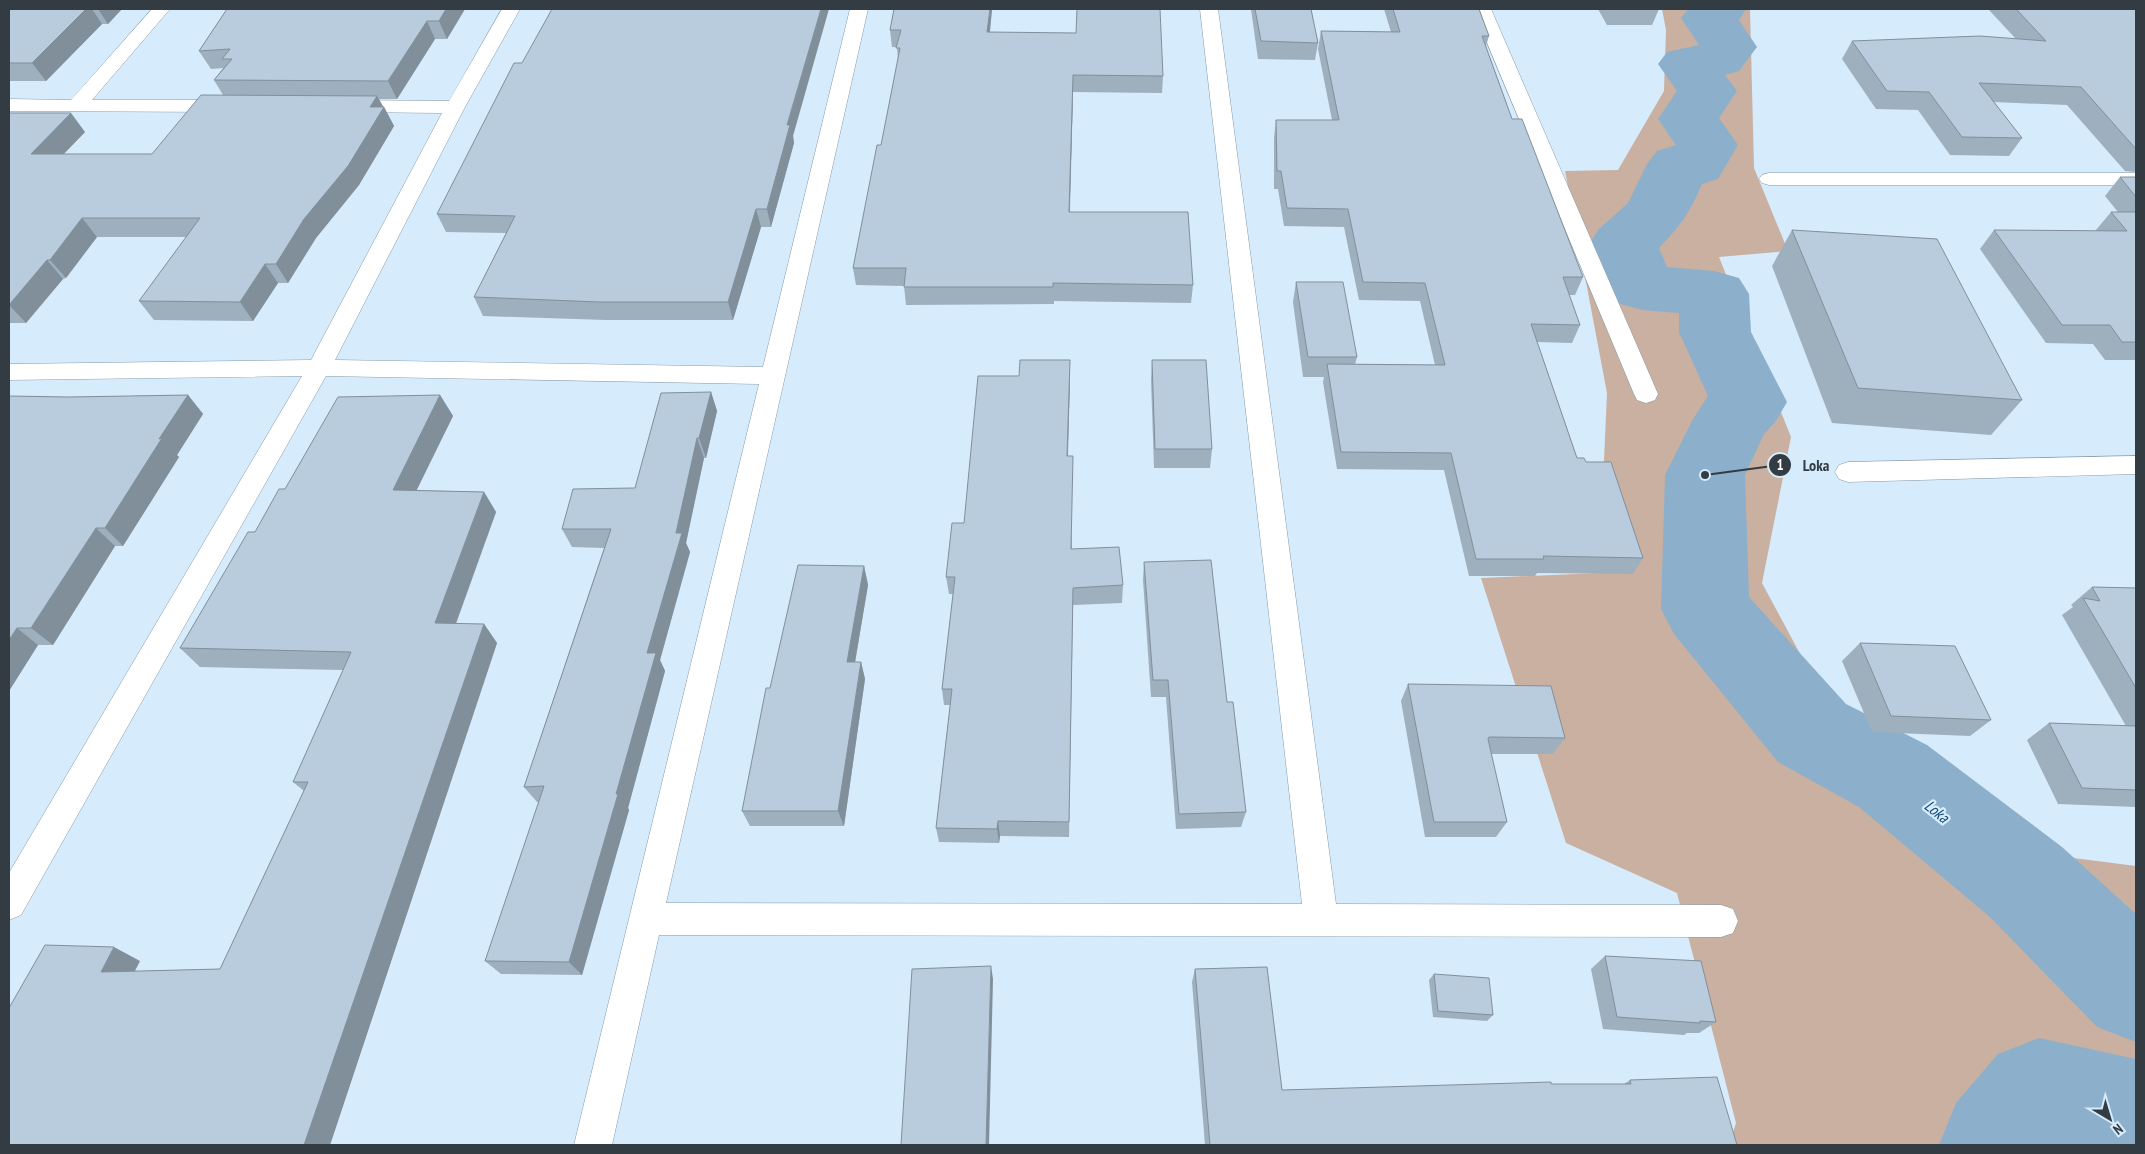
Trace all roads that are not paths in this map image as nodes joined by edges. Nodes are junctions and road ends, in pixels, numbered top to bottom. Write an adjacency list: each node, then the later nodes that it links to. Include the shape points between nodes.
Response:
1 (161, 9): 7 (street)
2 (510, 9): 10 (street)
3 (859, 9): 15 (street)
4 (1209, 9): 21 (street)
5 (1482, 9): 16 (street)
6 (9, 104): 7 (street)
7 (76, 106): 8 (street)
8 (246, 106)
9 (325, 106): 10 (street)
10 (455, 107): 13 (street)
11 (1769, 178): 12 (street)
12 (2136, 179)
13 (319, 368): 14 (street); 15 (street); 19 (street)
14 (9, 372)
15 (774, 376): 20 (street)
16 (1646, 394)
17 (2136, 465): 18 (street)
18 (1848, 472)
19 (9, 904)
20 (648, 919): 21 (street); 23 (street)
21 (1320, 921): 22 (street)
22 (1721, 921)
23 (594, 1145)

